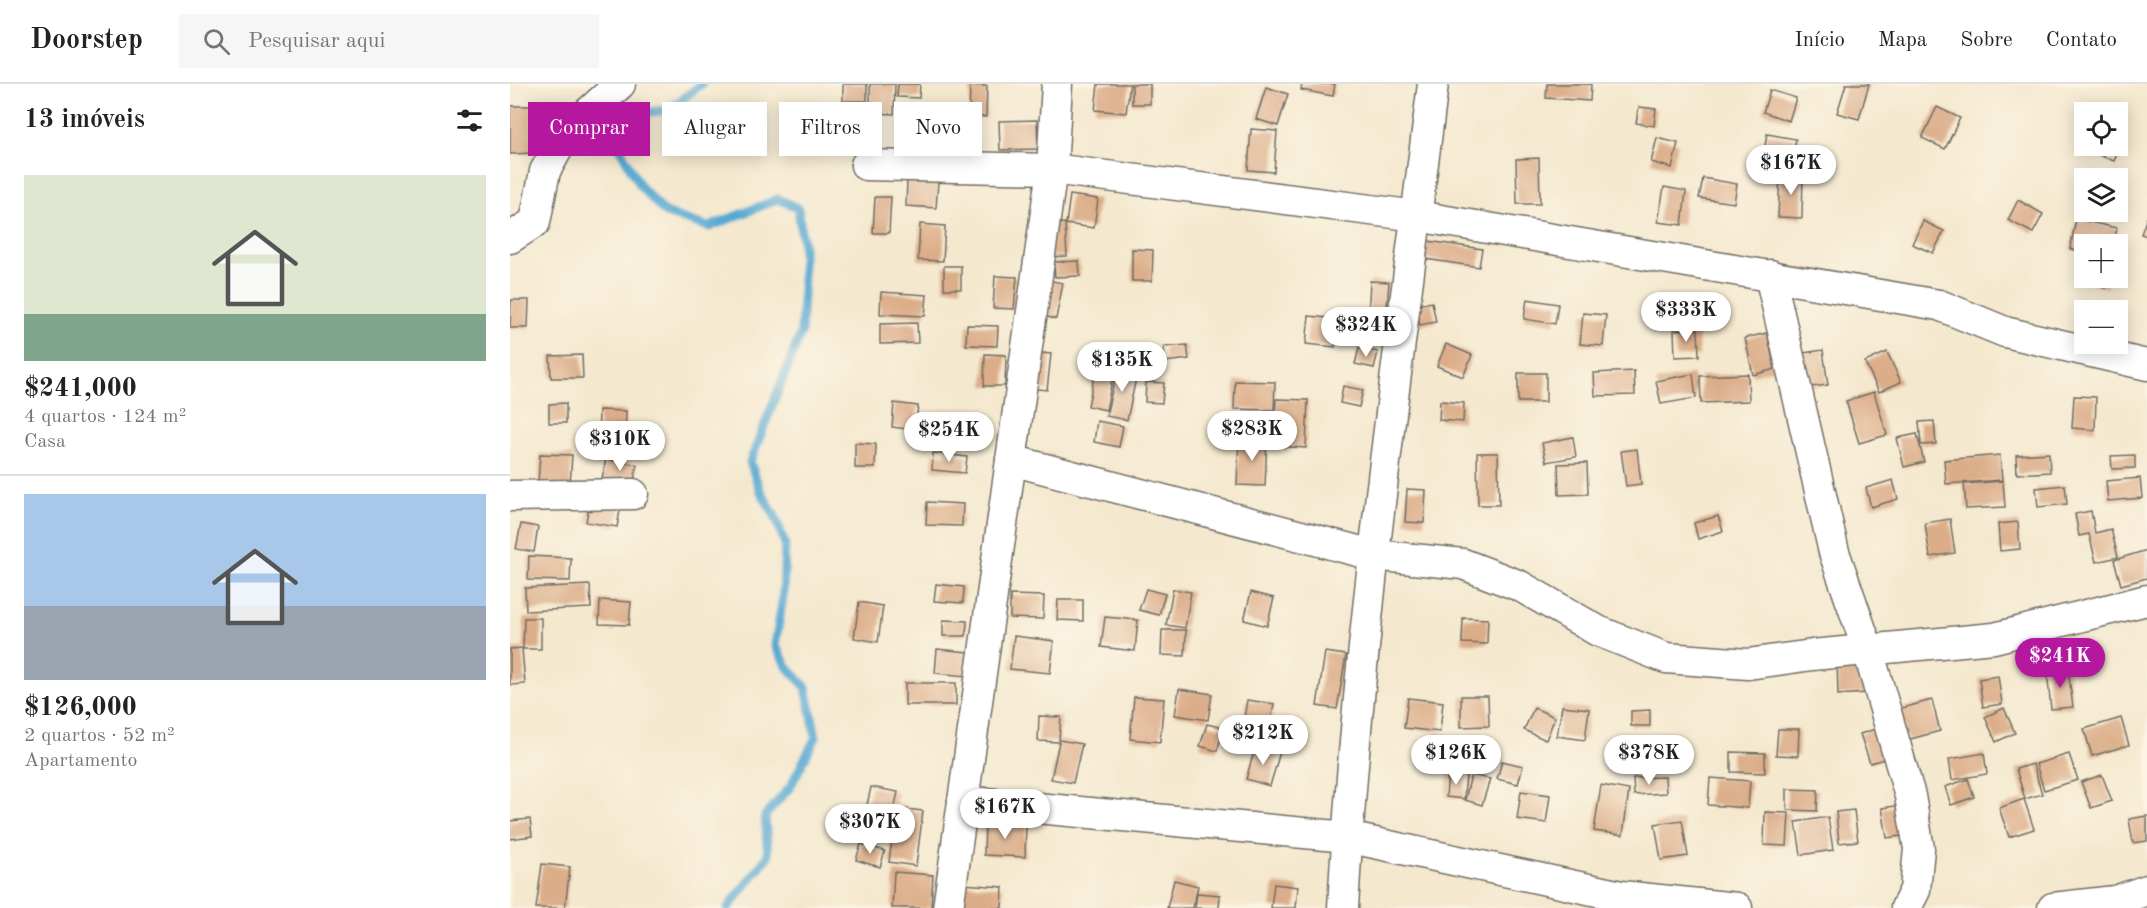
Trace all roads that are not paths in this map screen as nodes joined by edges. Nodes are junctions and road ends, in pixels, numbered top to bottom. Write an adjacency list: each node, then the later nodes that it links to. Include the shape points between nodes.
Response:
1 (620, 84): 7 (street, via 567,132 545,171 535,222)
2 (1057, 84): 5 (street)
3 (1433, 84): 6 (street)
4 (866, 165): 5 (street)
5 (1052, 169): 6 (street); 10 (street)
6 (1417, 216): 8 (street); 13 (street)
7 (510, 238)
8 (1770, 275): 9 (street, via 1938,305 2005,332); 15 (street, via 1834,552)
9 (2147, 365)
10 (1011, 460): 13 (street); 16 (street)
11 (633, 494): 12 (street)
12 (510, 496)
13 (1373, 555): 15 (street, via 1463,564 1520,586 1598,631 1666,658 1748,664); 17 (street)
14 (2147, 600): 15 (street, via 1994,638)
15 (1868, 650): 22 (street, via 1910,796 1919,849 1915,890)
16 (963, 801): 17 (street); 19 (street)
17 (1347, 837): 20 (street); 21 (street, via 1621,896)
18 (2147, 891): 23 (street, via 2115,901)
19 (948, 908)
20 (1343, 908)
21 (1737, 908)
22 (1906, 908)
23 (2053, 908)

